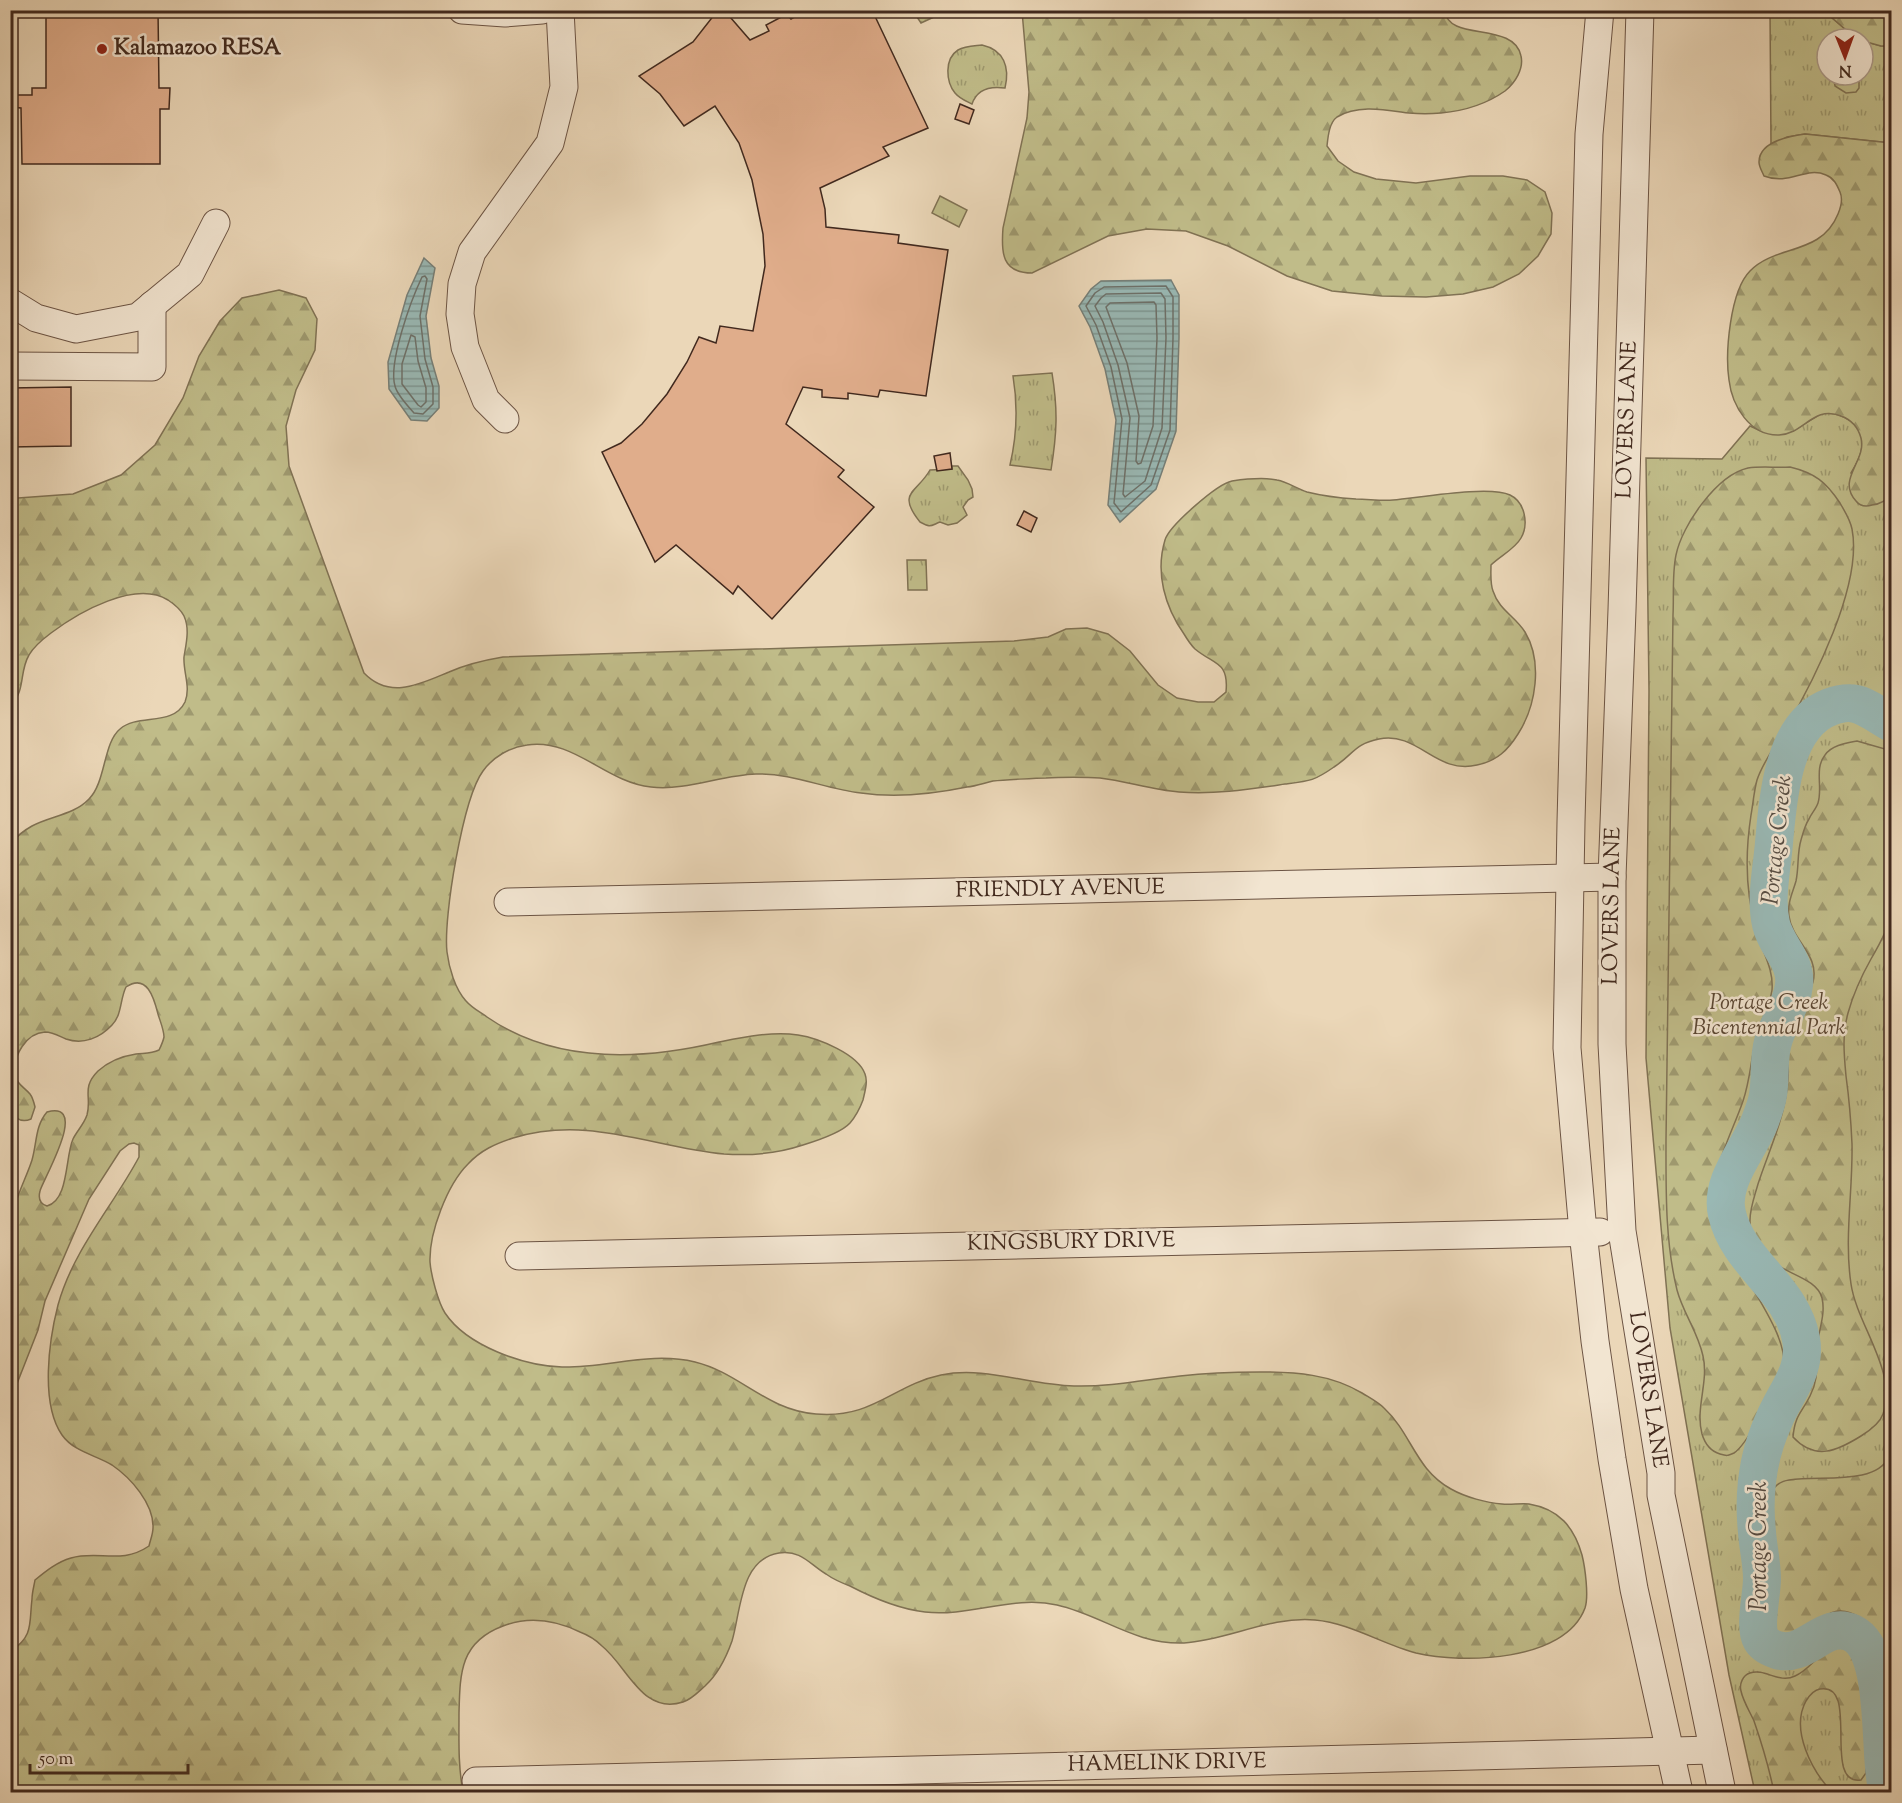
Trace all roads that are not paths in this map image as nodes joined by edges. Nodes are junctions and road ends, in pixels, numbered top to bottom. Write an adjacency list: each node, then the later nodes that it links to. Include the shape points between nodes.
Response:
1 (462, 10): 2 (street)
2 (542, 10)
3 (560, 10): 10 (street, via 564,87 550,143 472,252 462,284 460,314 465,347 486,400)
4 (1600, 10): 12 (street, LOVERS LANE, via 1589,134)
5 (1640, 10): 11 (street, LOVERS LANE)
6 (216, 223): 8 (street, via 189,274)
7 (10, 302): 8 (street, via 36,318 76,329 138,317)
8 (152, 305): 9 (street, via 152,367)
9 (10, 366)
10 (504, 419)
11 (1612, 877): 12 (street, FRIENDLY AVENUE); 14 (street, LOVERS LANE, via 1612,1044)
12 (1570, 878): 13 (street, FRIENDLY AVENUE); 15 (street, LOVERS LANE, via 1567,1048)
13 (508, 902)
14 (1622, 1231): 15 (street, KINGSBURY DRIVE); 17 (street, LOVERS LANE, via 1661,1473 1661,1496)
15 (1583, 1232): 16 (street, KINGSBURY DRIVE); 18 (street, LOVERS LANE, via 1594,1341 1614,1470 1634,1590)
16 (519, 1256)
17 (1713, 1750): 18 (street, HAMELINK DRIVE); 21 (street, LOVERS LANE)
18 (1669, 1751): 19 (street, HAMELINK DRIVE); 20 (street, LOVERS LANE)
19 (476, 1781)
20 (1679, 1792)
21 (1722, 1792)

